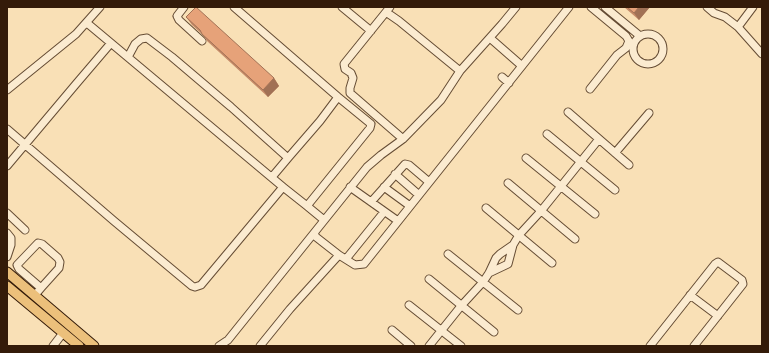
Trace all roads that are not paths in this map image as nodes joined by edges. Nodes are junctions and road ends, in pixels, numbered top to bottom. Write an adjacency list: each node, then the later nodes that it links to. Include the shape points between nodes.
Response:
1 (100, 7): 12 (street)
2 (184, 7): 17 (street, via 177,16 179,20)
3 (234, 7): 27 (street)
4 (342, 7): 14 (street)
5 (516, 7): 16 (street)
6 (569, 7): 21 (street)
7 (592, 7): 25 (street, via 629,41 626,48 617,55)
8 (605, 7): 15 (street)
9 (707, 7): 13 (street)
10 (752, 7): 13 (street)
11 (388, 9): 14 (street); 22 (street)
12 (87, 23): 18 (street); 26 (street)
13 (738, 27): 19 (street)
14 (371, 31): 32 (street, via 344,64 353,78 350,93)
15 (640, 36): 15 (street, via 650,34 658,38 663,47 658,60 649,64 636,58 633,48)
16 (490, 38): 21 (street); 22 (street)
17 (202, 41)
18 (111, 43): 20 (street); 34 (street)
19 (762, 54)
20 (128, 57): 36 (street, via 135,44 140,39 147,38); 42 (street)
21 (522, 66): 24 (street)
22 (460, 71): 32 (street, via 441,100)
23 (502, 77): 24 (street)
24 (509, 82): 43 (street)
25 (590, 89)
26 (7, 90)
27 (338, 97): 36 (street); 52 (street, via 368,121 371,124 370,128)
28 (568, 112): 33 (street)
29 (649, 113): 35 (street)
30 (7, 129): 34 (street)
31 (546, 134): 38 (street)
32 (403, 139): 47 (street, via 366,167)
33 (600, 139): 35 (street); 38 (street)
34 (26, 145): 40 (street); 46 (street, via 195,287 201,285)
35 (615, 153): 39 (street)
36 (288, 158): 42 (street)
37 (526, 158): 48 (street)
38 (582, 163): 48 (street); 49 (street)
39 (629, 165)
40 (7, 166)
41 (395, 174): 43 (street, via 405,164); 45 (street); 50 (street)
42 (272, 177): 46 (street)
43 (430, 182): 50 (street)
44 (508, 183): 55 (street)
45 (384, 186): 51 (street); 53 (street)
46 (283, 187): 52 (street)
47 (350, 187): 51 (street); 59 (street)
48 (561, 187): 55 (street); 58 (street)
49 (615, 190)
50 (419, 195): 53 (street)
51 (371, 202): 56 (street)
52 (307, 206): 59 (street)
53 (410, 206): 60 (street)
54 (486, 208): 64 (street)
55 (541, 211): 64 (street); 65 (street)
56 (384, 212): 60 (street); 70 (street)
57 (7, 213): 61 (street)
58 (595, 214)
59 (324, 220): 63 (street)
60 (398, 221): 70 (street, via 364,264 356,265)
61 (25, 230)
62 (7, 233): 69 (street, via 11,238 11,245)
63 (314, 234): 68 (street); 88 (street)
64 (519, 235): 66 (street); 71 (street)
65 (575, 239)
66 (513, 245): 73 (street, via 496,258); 73 (street, via 508,264)
67 (448, 254): 75 (street)
68 (339, 255): 70 (street); 93 (street)
69 (7, 257)
70 (346, 259)
71 (552, 263)
72 (7, 272): 78 (main road)
73 (490, 273): 75 (street)
74 (429, 279): 81 (street)
75 (483, 282): 81 (street); 82 (street)
76 (7, 286): 87 (main road)
77 (41, 288): 77 (street, via 17,265 38,243 60,262 59,268); 78 (street)
78 (35, 295): 91 (main road)
79 (690, 295): 83 (street); 83 (street, via 714,264 722,263 743,282); 97 (street)
80 (409, 305): 85 (street)
81 (461, 306): 85 (street); 86 (street)
82 (518, 310)
83 (718, 316): 98 (street)
84 (392, 330): 94 (street)
85 (442, 330): 95 (street); 96 (street)
86 (494, 332)
87 (64, 333): 89 (street); 90 (main road)
88 (227, 343): 92 (street)
89 (53, 346)
90 (79, 346)
91 (94, 346)
92 (219, 346)
93 (260, 346)
94 (411, 346)
95 (430, 346)
96 (461, 346)
97 (650, 346)
98 (694, 346)

